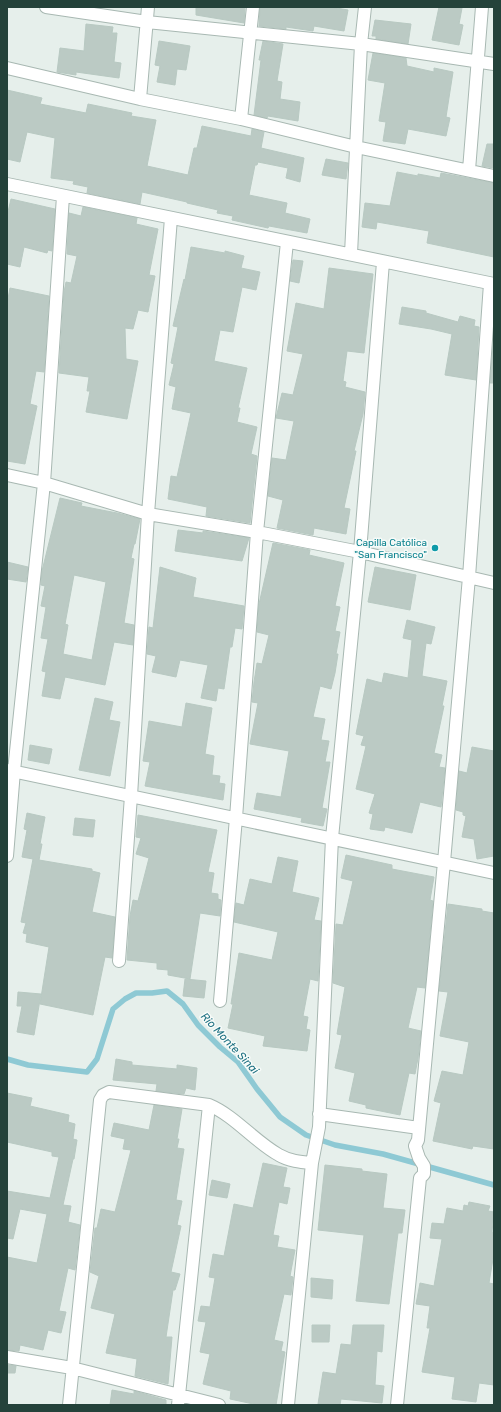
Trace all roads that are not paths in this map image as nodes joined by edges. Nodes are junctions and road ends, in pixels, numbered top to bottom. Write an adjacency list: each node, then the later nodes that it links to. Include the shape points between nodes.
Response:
1 (46, 7): 6 (street)
2 (148, 7): 6 (street)
3 (253, 7): 7 (street)
4 (365, 7): 8 (street)
5 (482, 7): 9 (street)
6 (147, 22): 7 (street); 12 (street)
7 (250, 32): 8 (street); 13 (street)
8 (361, 44): 9 (street); 14 (street)
9 (477, 62): 10 (street); 15 (street)
10 (494, 64)
11 (7, 68): 12 (street)
12 (140, 99): 13 (street)
13 (241, 119): 14 (street)
14 (356, 147): 15 (street); 21 (street)
15 (469, 170): 16 (street)
16 (494, 176)
17 (7, 184): 18 (street)
18 (63, 196): 19 (street); 25 (street)
19 (171, 218): 20 (street); 26 (street)
20 (287, 242): 21 (street); 27 (street)
21 (351, 254): 22 (street)
22 (383, 262): 23 (street); 28 (street)
23 (492, 284): 29 (street)
24 (7, 475): 25 (street)
25 (44, 483): 26 (street); 31 (street)
26 (148, 514): 27 (street); 32 (street)
27 (257, 532): 28 (street); 33 (street)
28 (360, 552): 29 (street); 34 (street)
29 (469, 577): 30 (street); 36 (street)
30 (494, 583)
31 (10, 770): 32 (street); 35 (street)
32 (131, 796): 33 (street); 38 (street)
33 (236, 818): 34 (street); 39 (street)
34 (332, 838): 36 (street); 41 (street)
35 (7, 856)
36 (444, 862): 37 (street); 42 (street)
37 (494, 873)
38 (119, 961)
39 (220, 1001)
40 (209, 1105): 43 (street, via 221,1110 258,1141 280,1155); 45 (street, via 109,1092 100,1100); 46 (street)
41 (319, 1114): 42 (street); 43 (street)
42 (419, 1128): 50 (street, via 415,1146 424,1166 424,1174 420,1178)
43 (312, 1163): 49 (street)
44 (7, 1357): 45 (street)
45 (72, 1368): 46 (street); 47 (street)
46 (178, 1399): 48 (street)
47 (69, 1405)
48 (219, 1405)
49 (288, 1405)
50 (396, 1405)

